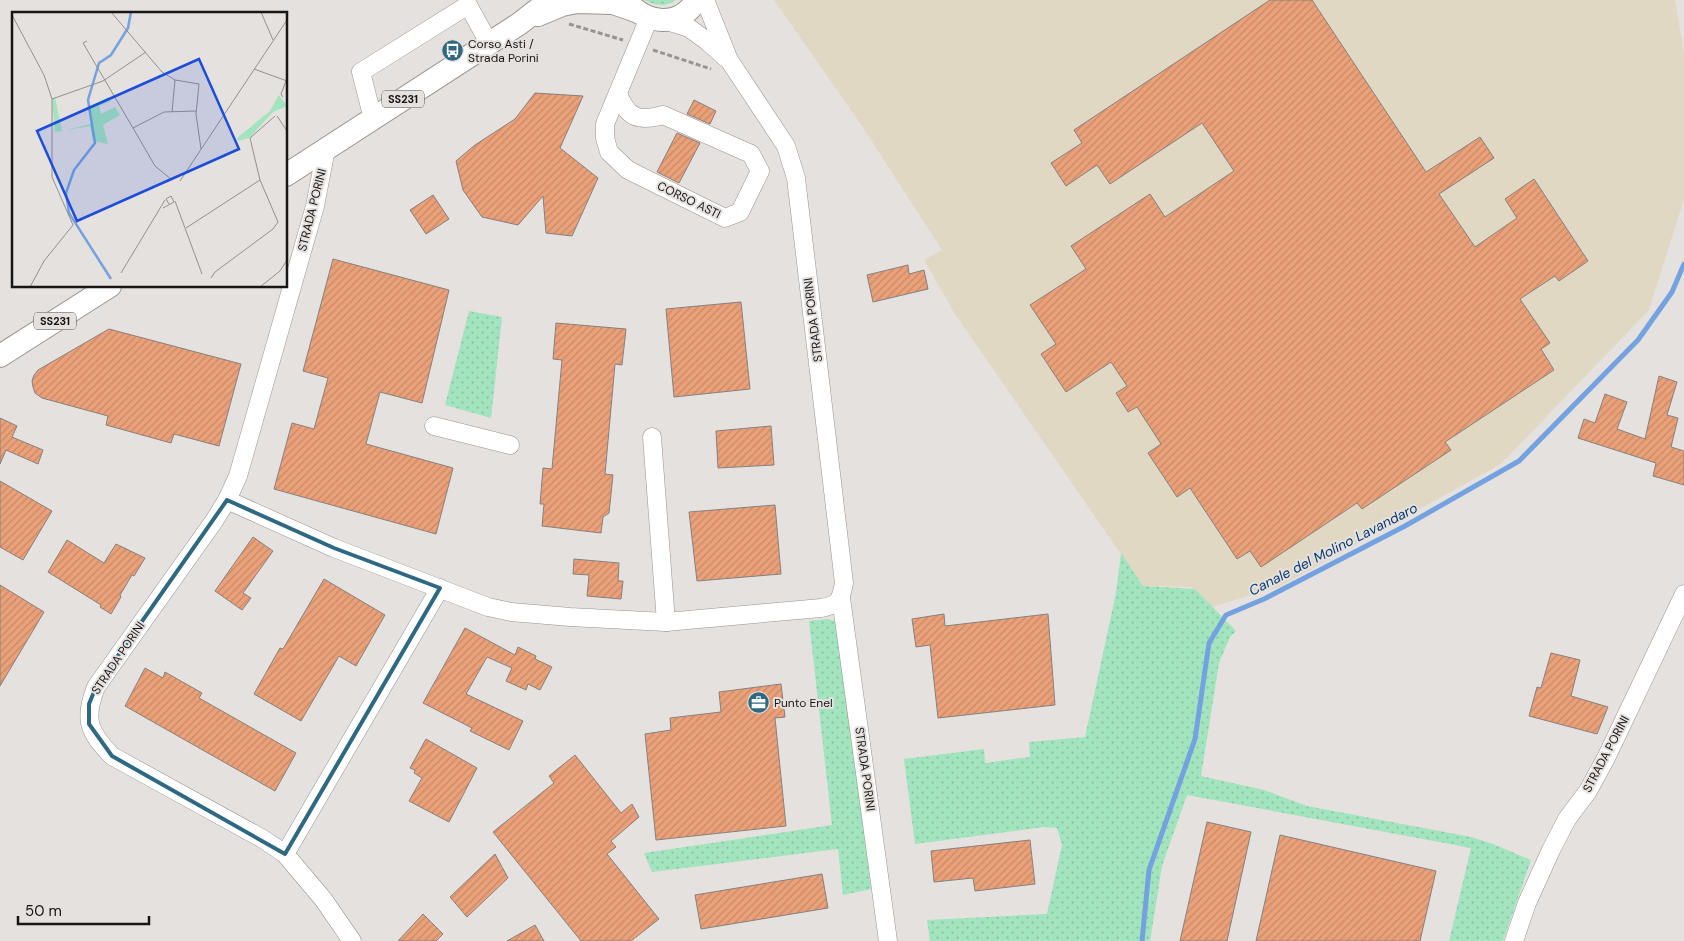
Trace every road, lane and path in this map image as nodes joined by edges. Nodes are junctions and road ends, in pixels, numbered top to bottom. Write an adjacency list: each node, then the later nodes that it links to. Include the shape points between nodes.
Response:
1 (550, 0): 6 (main road, SS231)
2 (697, 0): 4 (main road, via 676,17)
3 (704, 0): 9 (street, STRADA PORINI)
4 (644, 12): 6 (main road, SS231, via 613,3 577,2 562,5); 8 (street, CORSO ASTI); 9 (street, STRADA PORINI, via 689,28)
5 (561, 21): 8 (path)
6 (519, 24): 7 (main road, SS231)
7 (489, 43): 11 (main road, SS231); 11 (street, via 468,5 360,72)
8 (638, 45): 9 (path, via 712,69); 10 (street, CORSO ASTI)
9 (729, 60): 22 (street, STRADA PORINI, via 786,146 796,178 844,583)
10 (618, 94): 10 (street, CORSO ASTI, via 606,124 609,152 628,170 725,218 740,212 760,171 751,154 662,116 640,118 627,112)
11 (373, 119): 12 (main road, SS231)
12 (326, 150): 13 (main road, SS231); 19 (street, STRADA PORINI, via 315,206 238,476)
13 (288, 174)
14 (107, 288): 15 (main road, SS231)
15 (0, 356)
16 (434, 426): 18 (street)
17 (652, 436): 23 (street)
18 (510, 445)
19 (228, 500): 20 (street, via 334,548); 24 (street, STRADA PORINI, via 96,687 89,704 89,724 98,741 112,756)
20 (440, 588): 23 (street, via 488,607 511,612); 24 (street)
21 (1684, 594): 27 (street, STRADA PORINI, via 1606,758 1551,850)
22 (841, 598): 23 (street, via 833,606 821,608); 26 (street, STRADA PORINI)
23 (666, 622)
24 (285, 854): 25 (street, STRADA PORINI, via 323,899)
25 (352, 941)
26 (888, 941)
27 (1514, 941)

